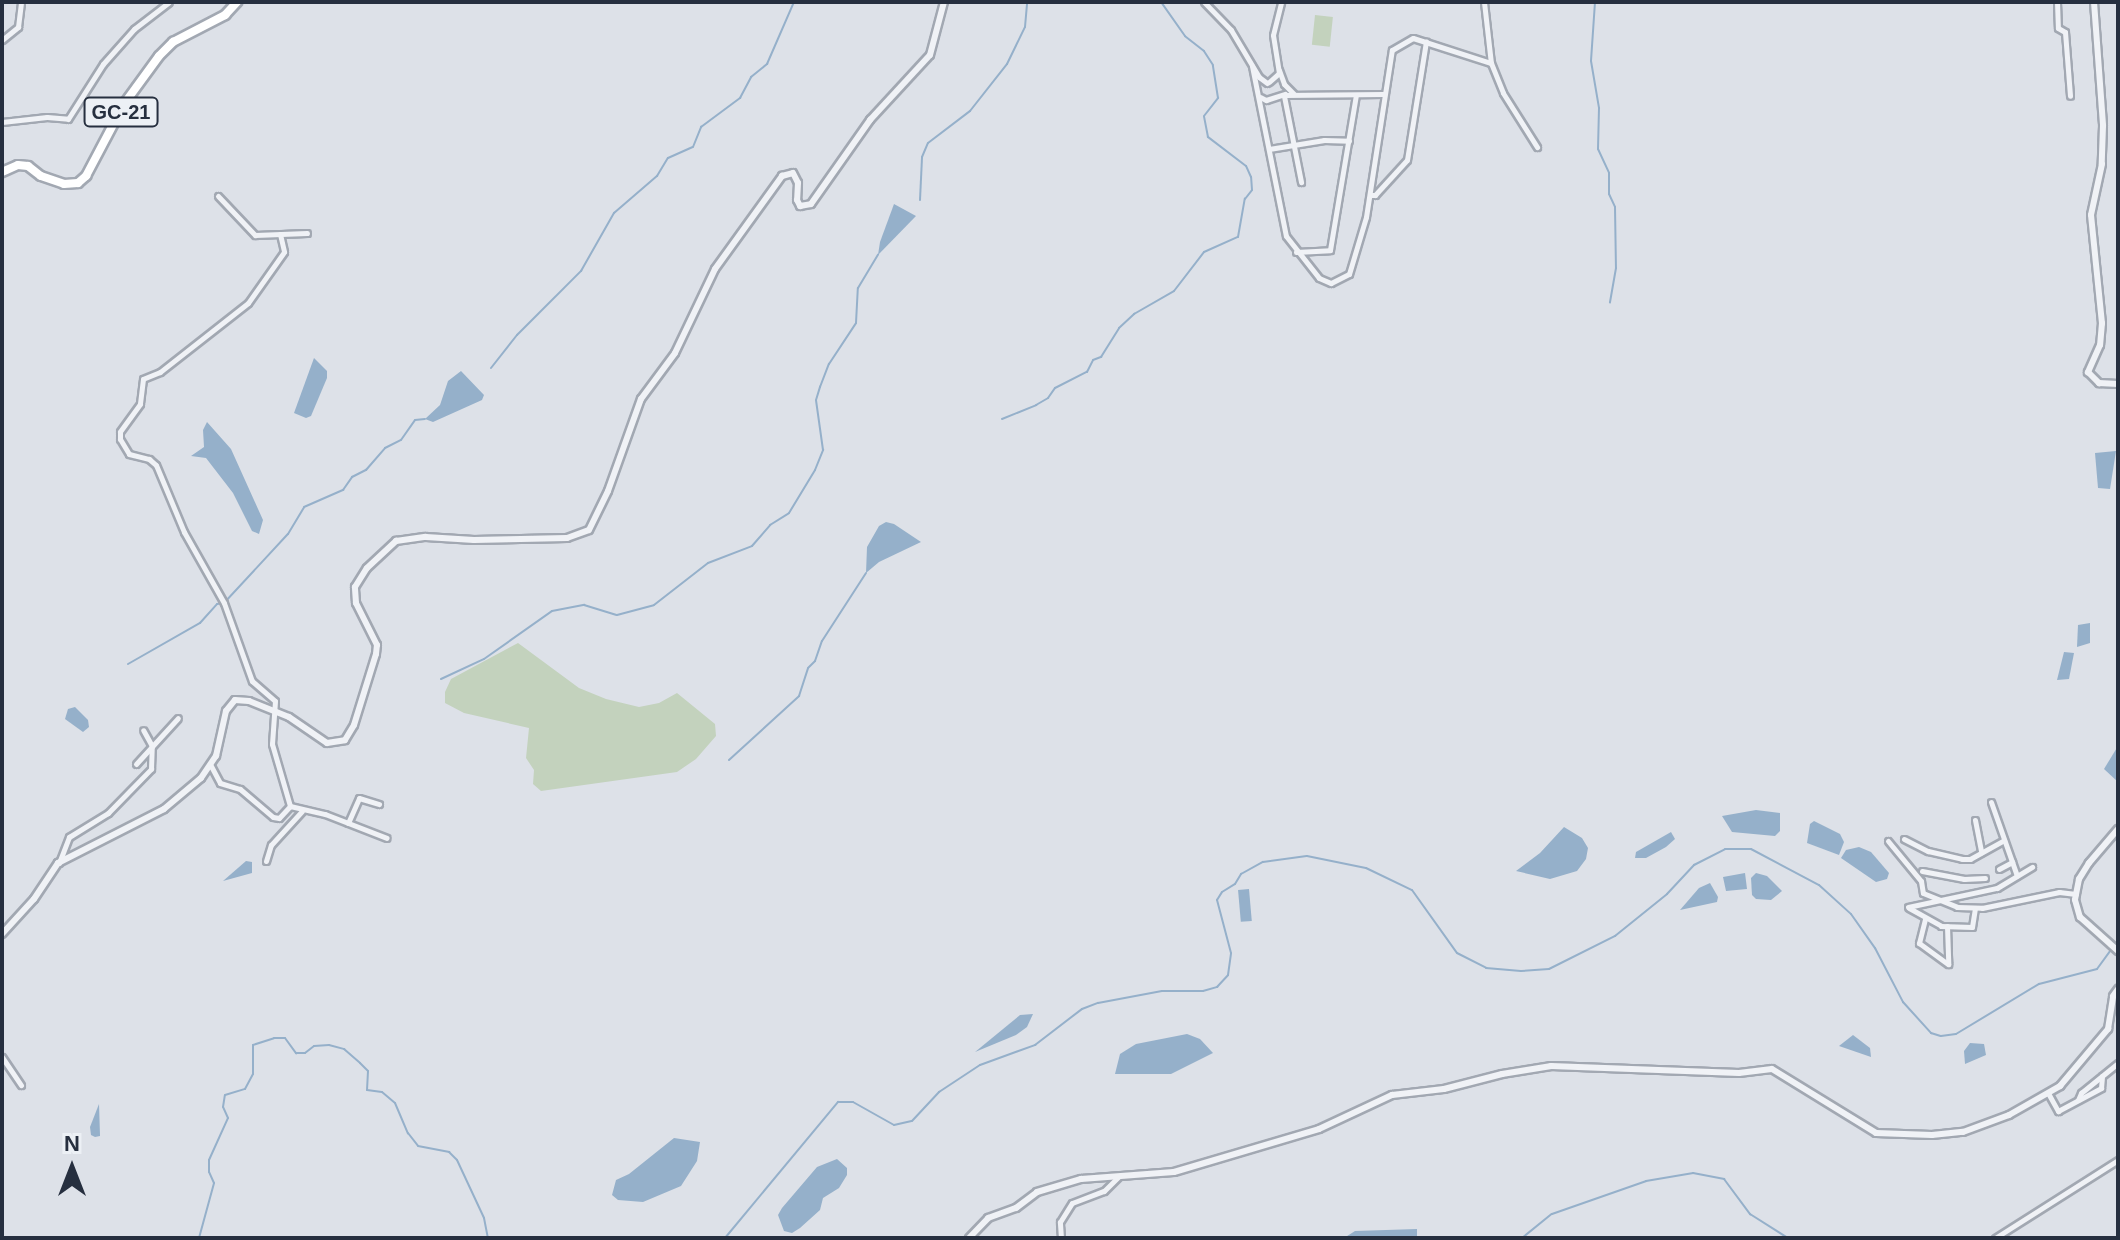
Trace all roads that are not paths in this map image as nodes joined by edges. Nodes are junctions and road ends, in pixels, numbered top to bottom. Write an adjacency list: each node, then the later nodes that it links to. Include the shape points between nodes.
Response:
1 (21, 2): 10 (street, via 18,27)
2 (169, 2): 23 (street, via 134,29 103,64 68,119)
3 (237, 2): 28 (main road, GC-21, via 159,56 78,183 64,184 28,166)
4 (944, 2): 36 (street, via 930,55 870,120 811,204 800,206 793,173 782,176 715,269 675,353 641,399 589,530 567,538 396,541 355,587 356,603 377,645 350,734 339,743 327,743)
5 (1204, 2): 14 (street, via 1231,30)
6 (1281, 2): 13 (street, via 1273,35)
7 (1484, 2): 12 (street)
8 (2057, 2): 21 (street)
9 (2094, 2): 35 (street, via 2103,126 2102,164 2091,215 2102,323 2100,345 2088,372 2099,383)
10 (2, 40)
11 (1426, 42): 12 (street); 17 (street, via 1405,40 1392,50); 30 (street, via 1407,160)
12 (1491, 63): 26 (street)
13 (1277, 65): 15 (street, via 1278,77); 16 (street)
14 (1252, 66): 15 (street); 18 (street)
15 (1268, 82): 16 (street); 18 (street)
16 (1284, 85): 19 (street); 22 (street)
17 (1383, 94): 20 (street); 30 (street)
18 (1259, 95): 19 (street, via 1266,100); 27 (street)
19 (1284, 95): 22 (street); 25 (street)
20 (1356, 95): 22 (street); 24 (street)
21 (2070, 96)
22 (1300, 97)
23 (2, 122)
24 (1349, 141): 25 (street); 34 (street, via 1330,250)
25 (1292, 144): 27 (street); 29 (street)
26 (1537, 147)
27 (1269, 149): 34 (street, via 1286,236)
28 (2, 172)
29 (1301, 182)
30 (1370, 195): 34 (street, via 1349,274 1339,282 1319,278)
31 (218, 196): 33 (street, via 252,234)
32 (307, 233): 33 (street)
33 (280, 234): 36 (street, via 284,252 248,303 160,372 145,377 140,404 120,439 124,449 156,465 184,532 226,607 252,681 272,696)
34 (1296, 252)
35 (2118, 384)
36 (276, 711): 41 (street, via 241,699 230,703); 44 (street, via 272,744)
37 (178, 718): 39 (street)
38 (143, 730): 39 (street)
39 (152, 746): 40 (street); 56 (street, via 145,778 108,813 69,837)
40 (136, 764)
41 (211, 766): 44 (street, via 220,783 240,789 273,817 279,818); 56 (street, via 164,809)
42 (1991, 802): 51 (street)
43 (379, 804): 47 (street, via 359,798)
44 (290, 806): 45 (street)
45 (302, 811): 47 (street); 54 (street, via 271,845)
46 (1975, 820): 53 (street)
47 (348, 823): 49 (street)
48 (2118, 829): 62 (street, via 2089,863)
49 (387, 838)
50 (1904, 839): 53 (street, via 1948,857 1970,859)
51 (2004, 840): 53 (street); 55 (street)
52 (1888, 841): 63 (street, via 1921,881 1923,893)
53 (1981, 852)
54 (266, 861)
55 (2012, 862): 58 (street); 60 (street)
56 (58, 863): 67 (street)
57 (2032, 867): 60 (street)
58 (1999, 869)
59 (1922, 871): 61 (street)
60 (2017, 876): 63 (street, via 1997,888)
61 (1985, 878)
62 (2076, 894): 64 (street, via 2059,892); 68 (street, via 2080,917)
63 (1939, 901): 64 (street); 65 (street, via 1908,907)
64 (1975, 909): 66 (street, via 1972,927)
65 (1925, 919): 66 (street); 66 (street, via 1919,943 1948,964)
66 (1947, 926)
67 (2, 934)
68 (2117, 951)
69 (2118, 989): 73 (street, via 2100,1043)
70 (2, 1057): 72 (street)
71 (2118, 1063): 73 (street, via 2102,1076 2101,1088 2058,1111)
72 (21, 1085)
73 (2048, 1093): 75 (street, via 1971,1129 1917,1135 1868,1130 1772,1069 1739,1073 1551,1066 1392,1095 1319,1129 1174,1172)
74 (2118, 1160): 78 (street)
75 (1119, 1176): 76 (street, via 1090,1177 1037,1192 1016,1208 988,1218); 77 (street, via 1104,1191 1072,1203 1060,1222)
76 (969, 1238)
77 (1061, 1238)
78 (1995, 1238)

